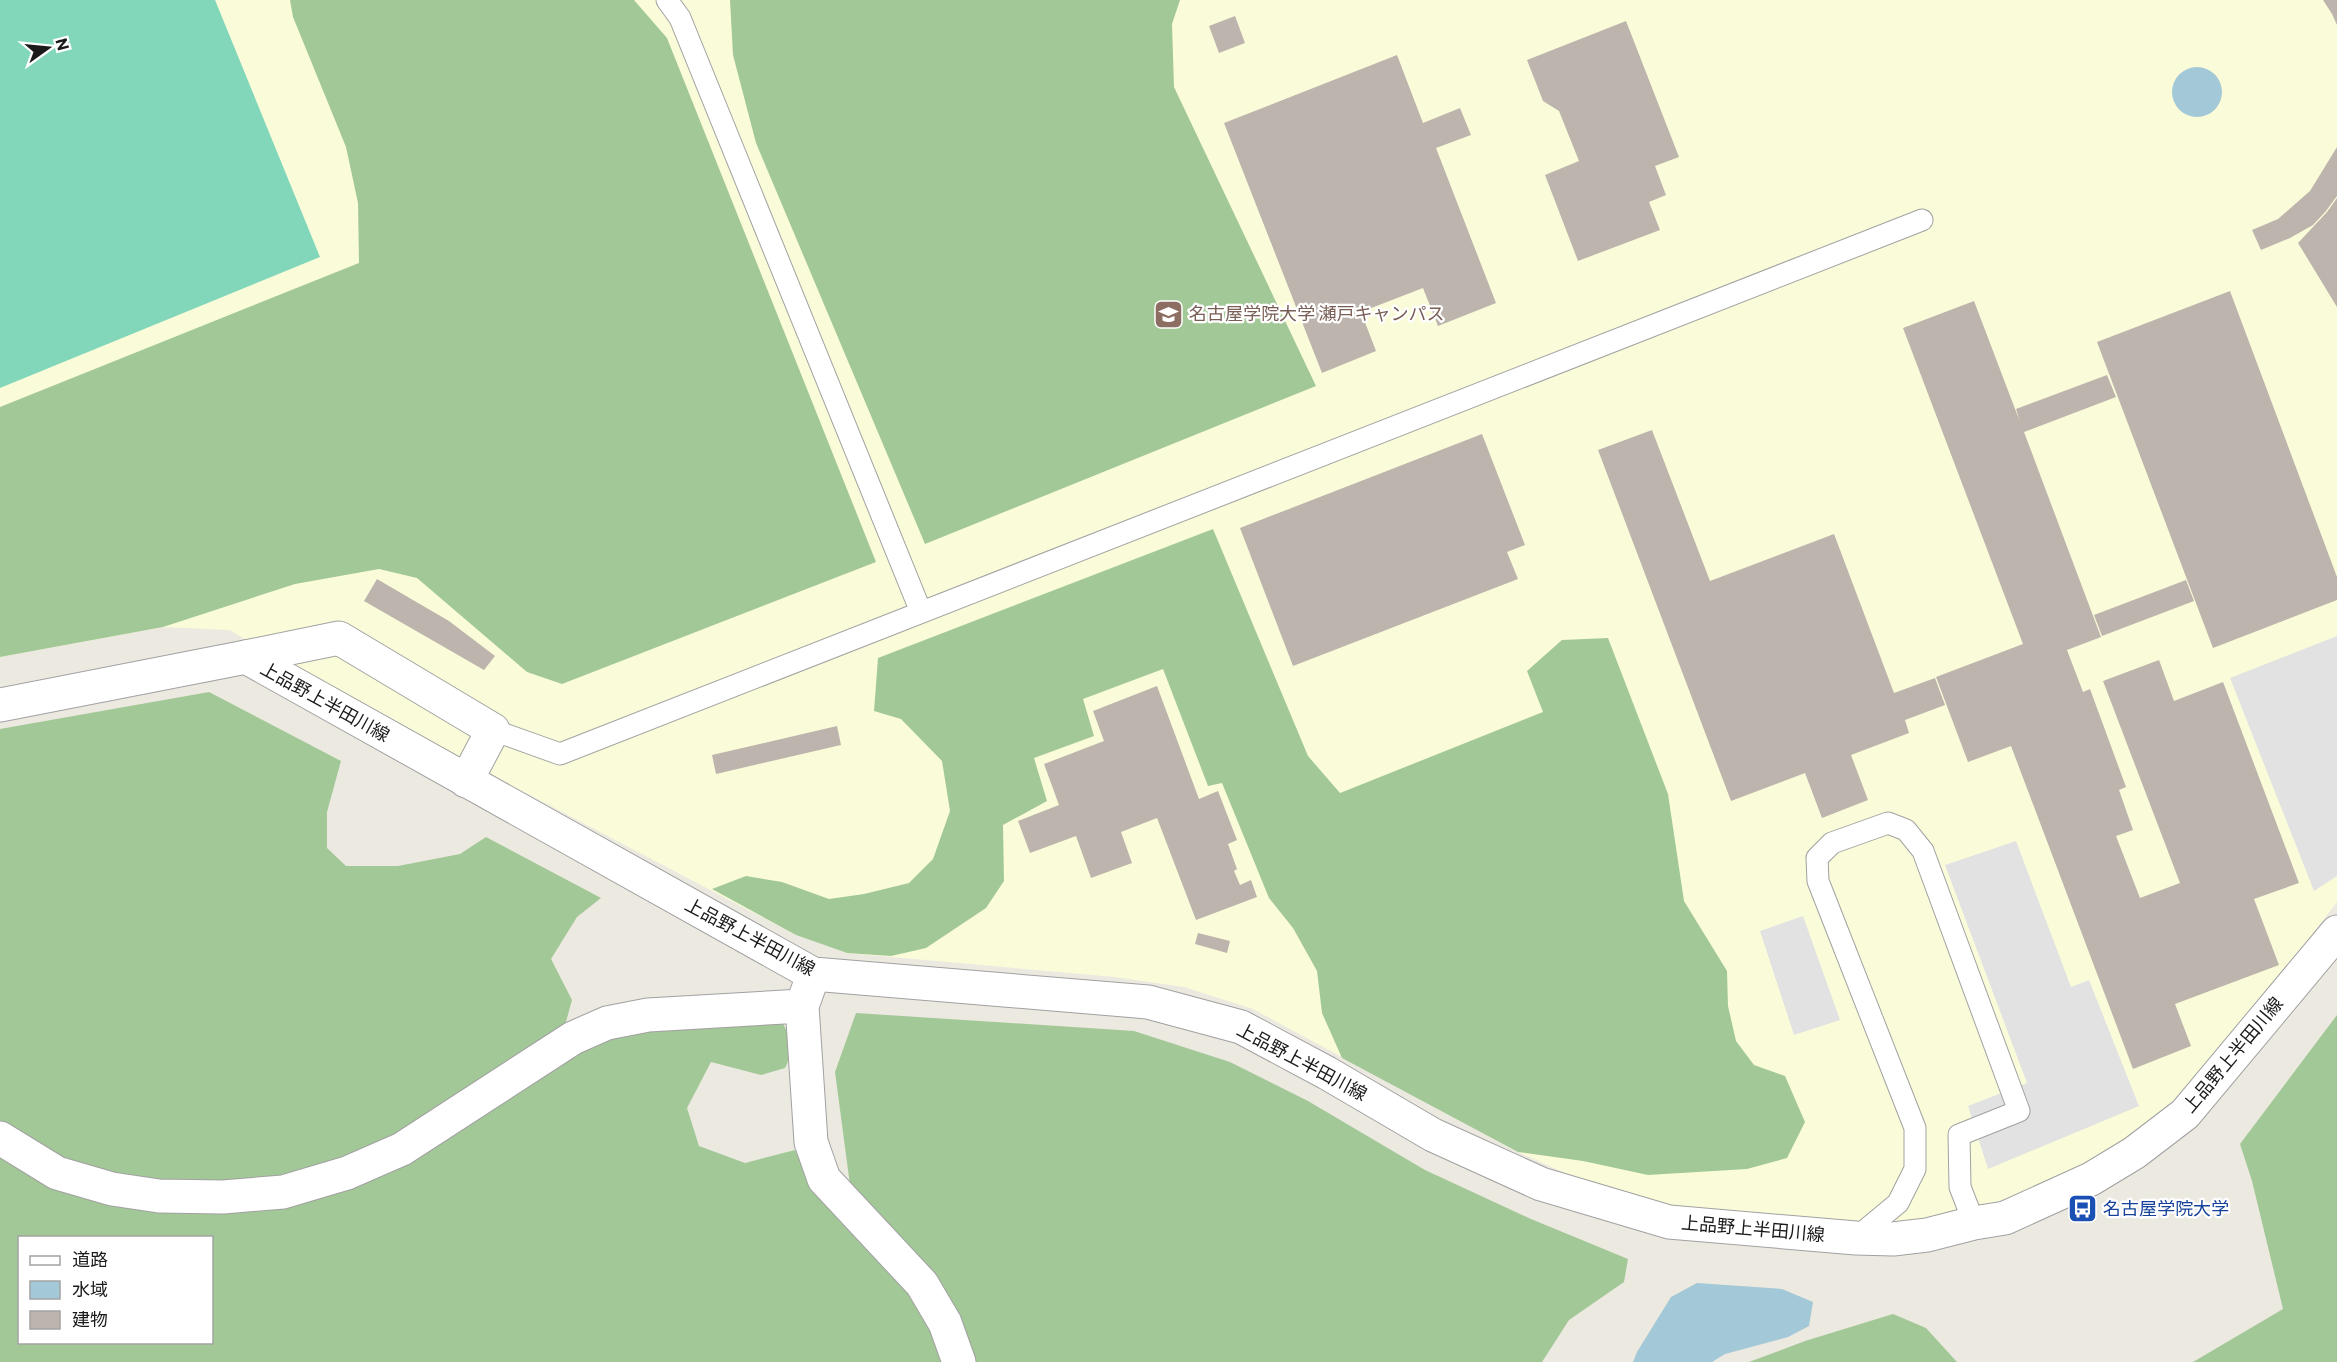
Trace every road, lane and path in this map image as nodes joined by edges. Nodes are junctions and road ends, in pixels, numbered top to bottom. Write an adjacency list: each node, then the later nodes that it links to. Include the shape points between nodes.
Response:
1 (667, 0): 3 (lane, via 680,18)
2 (1922, 220): 3 (lane)
3 (921, 612): 6 (lane, via 560,754)
4 (246, 657): 5 (street, 上品野上半田川線); 6 (street, via 339,638); 7 (street, 上品野上半田川線)
5 (0, 705)
6 (493, 730): 7 (street)
7 (466, 781): 9 (street, 上品野上半田川線)
8 (2337, 932): 12 (street, 上品野上半田川線, via 2185,1114 2134,1153 2091,1179 2005,1218)
9 (813, 974): 10 (street); 13 (street, 上品野上半田川線, via 1148,1002 1241,1027 1433,1135 1541,1184 1669,1222)
10 (802, 1006): 11 (street, via 648,1015 608,1023 573,1038 402,1149 346,1173 283,1192 223,1197 159,1196 112,1189 57,1173); 14 (street, via 811,1142 824,1179 922,1284 945,1323)
11 (0, 1138)
12 (1974, 1223): 13 (street, 上品野上半田川線, via 1927,1235); 13 (lane, via 1960,1187 1959,1135 2019,1111 1923,851 1906,830 1888,823 1832,843 1817,858 1818,880 1915,1128 1915,1169 1898,1203)
13 (1856, 1239)
14 (959, 1362)

